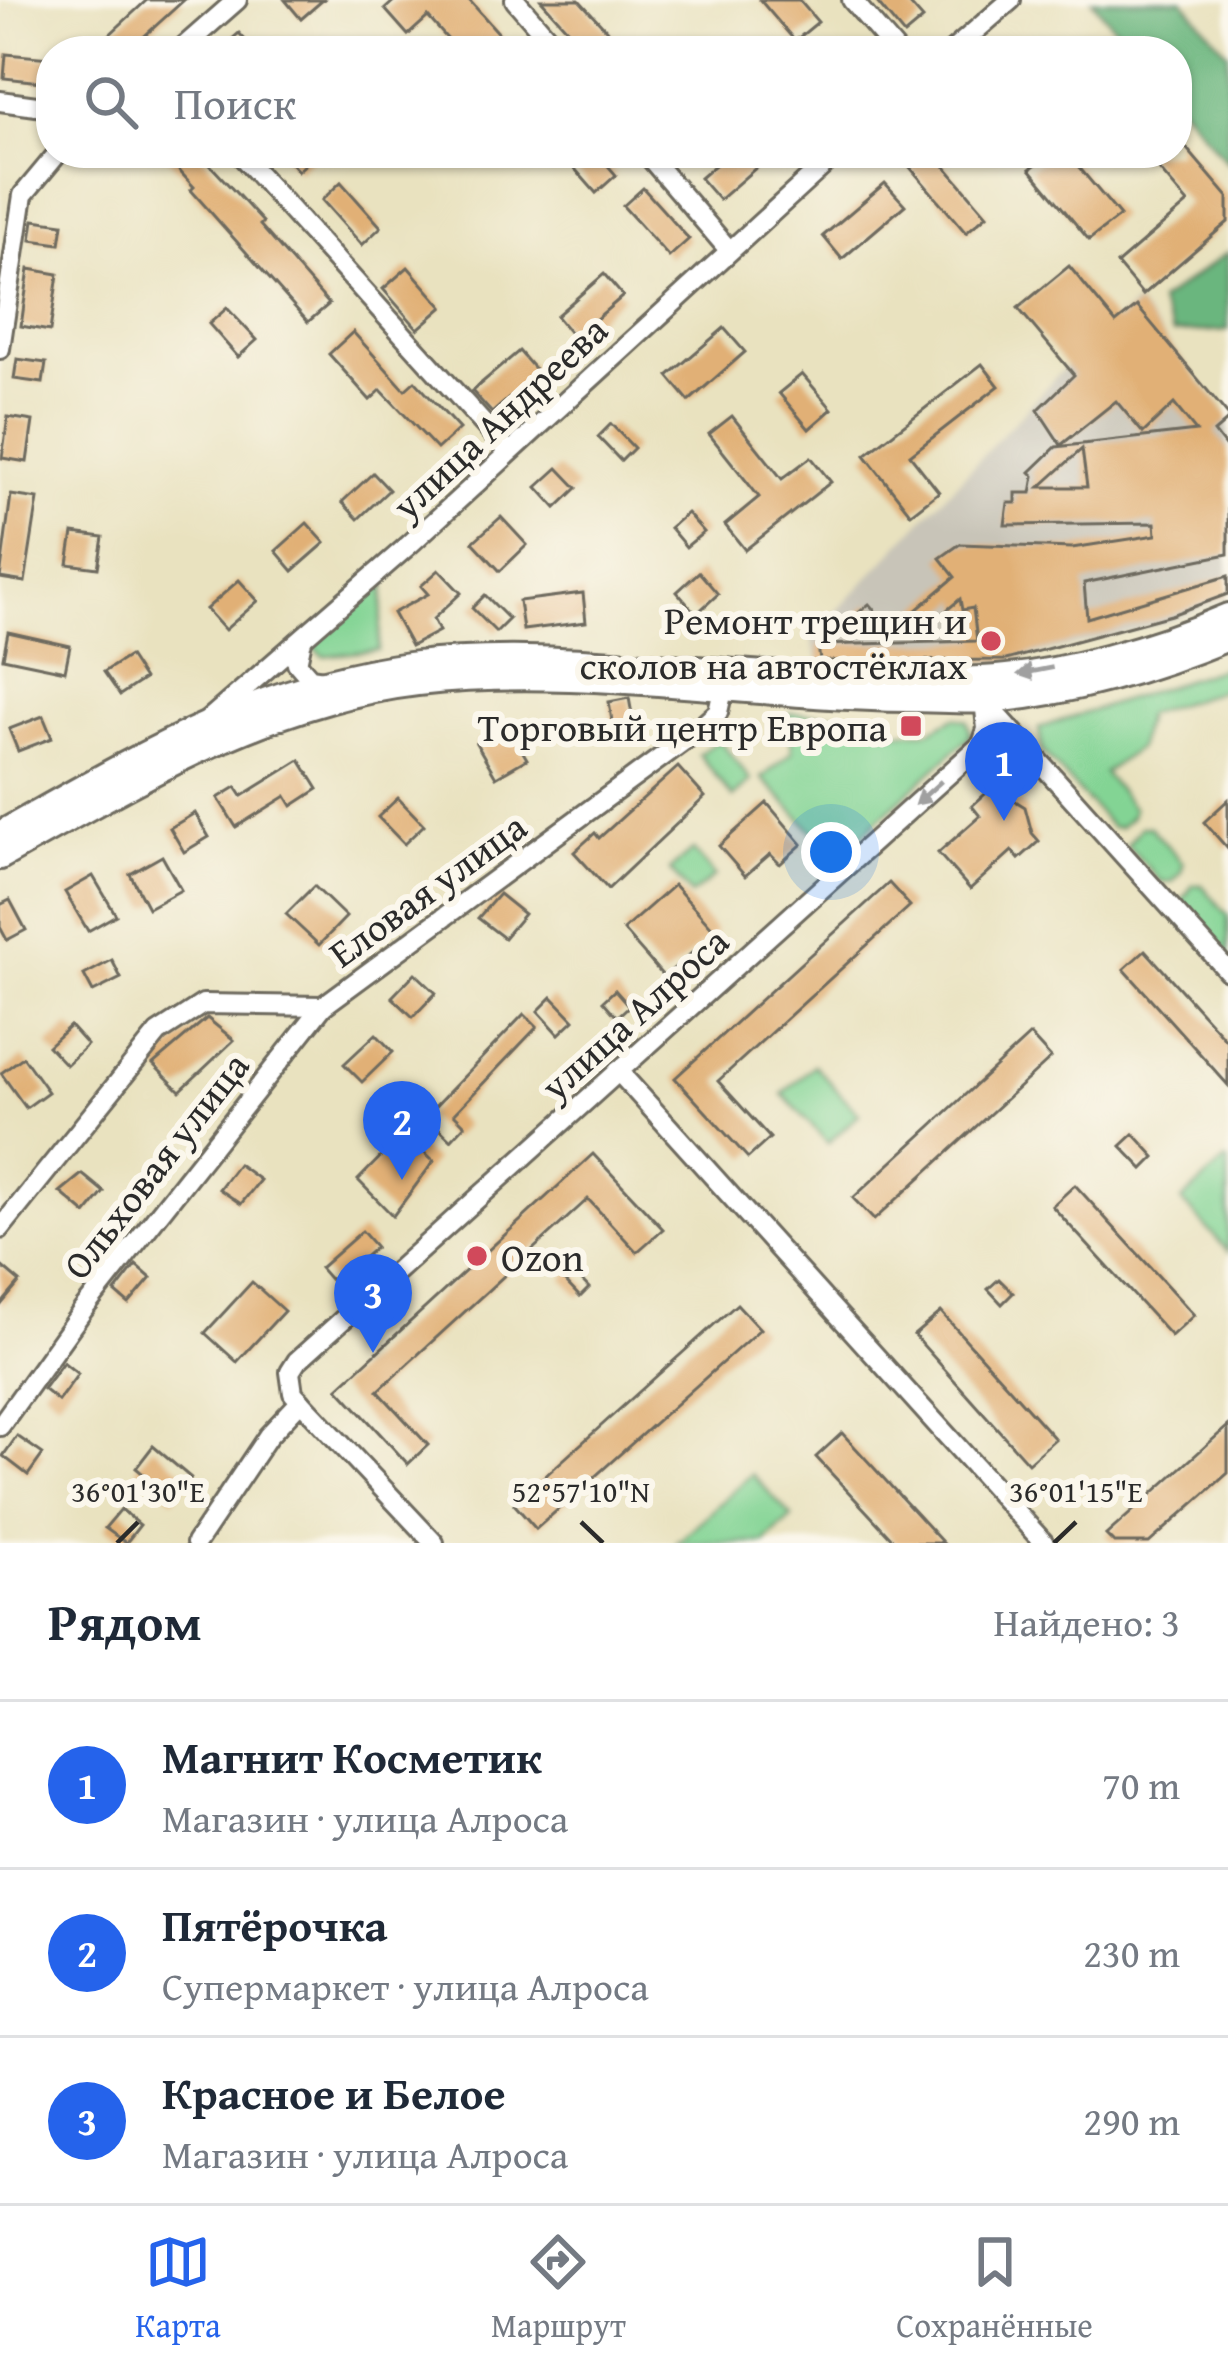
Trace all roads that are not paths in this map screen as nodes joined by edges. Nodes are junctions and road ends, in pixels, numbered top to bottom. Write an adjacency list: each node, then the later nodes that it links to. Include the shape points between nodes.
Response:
1 (237, 0): 5 (street)
2 (515, 0): 6 (street)
3 (852, 0): 7 (street)
4 (1011, 0): 8 (street)
5 (196, 36)
6 (546, 36)
7 (883, 36)
8 (969, 36)
9 (0, 101): 10 (street)
10 (36, 106)
11 (46, 168): 16 (street, via 23,196)
12 (252, 168): 17 (street)
13 (659, 168): 15 (street)
14 (820, 168): 15 (street, улица Андреева)
15 (729, 250): 17 (street, улица Андреева)
16 (0, 349)
17 (509, 452): 20 (street, улица Андреева)
18 (1228, 616): 23 (main road, one-way to 23)
19 (1228, 638): 23 (main road, via 1065,687)
20 (302, 640): 21 (street, via 296,663); 24 (street, улица Андреева)
21 (325, 680): 23 (main road, via 481,658); 24 (main road)
22 (723, 690): 23 (main road); 26 (main road, via 479,678 339,698 210,743); 28 (street, Еловая улица, via 718,712 693,734)
23 (983, 690): 27 (street); 29 (street, улица Алроса, one-way to 29, via 982,744)
24 (202, 725): 25 (main road)
25 (0, 834)
26 (0, 857)
27 (1228, 970)
28 (323, 1006): 30 (street, Еловая улица, via 203,1004 158,1033); 32 (street, Ольховая улица)
29 (618, 1071): 31 (street, улица Алроса, via 296,1361 289,1384); 35 (street)
30 (0, 1229)
31 (301, 1401): 33 (street); 34 (street)
32 (0, 1426)
33 (196, 1543)
34 (434, 1543)
35 (1044, 1543)

